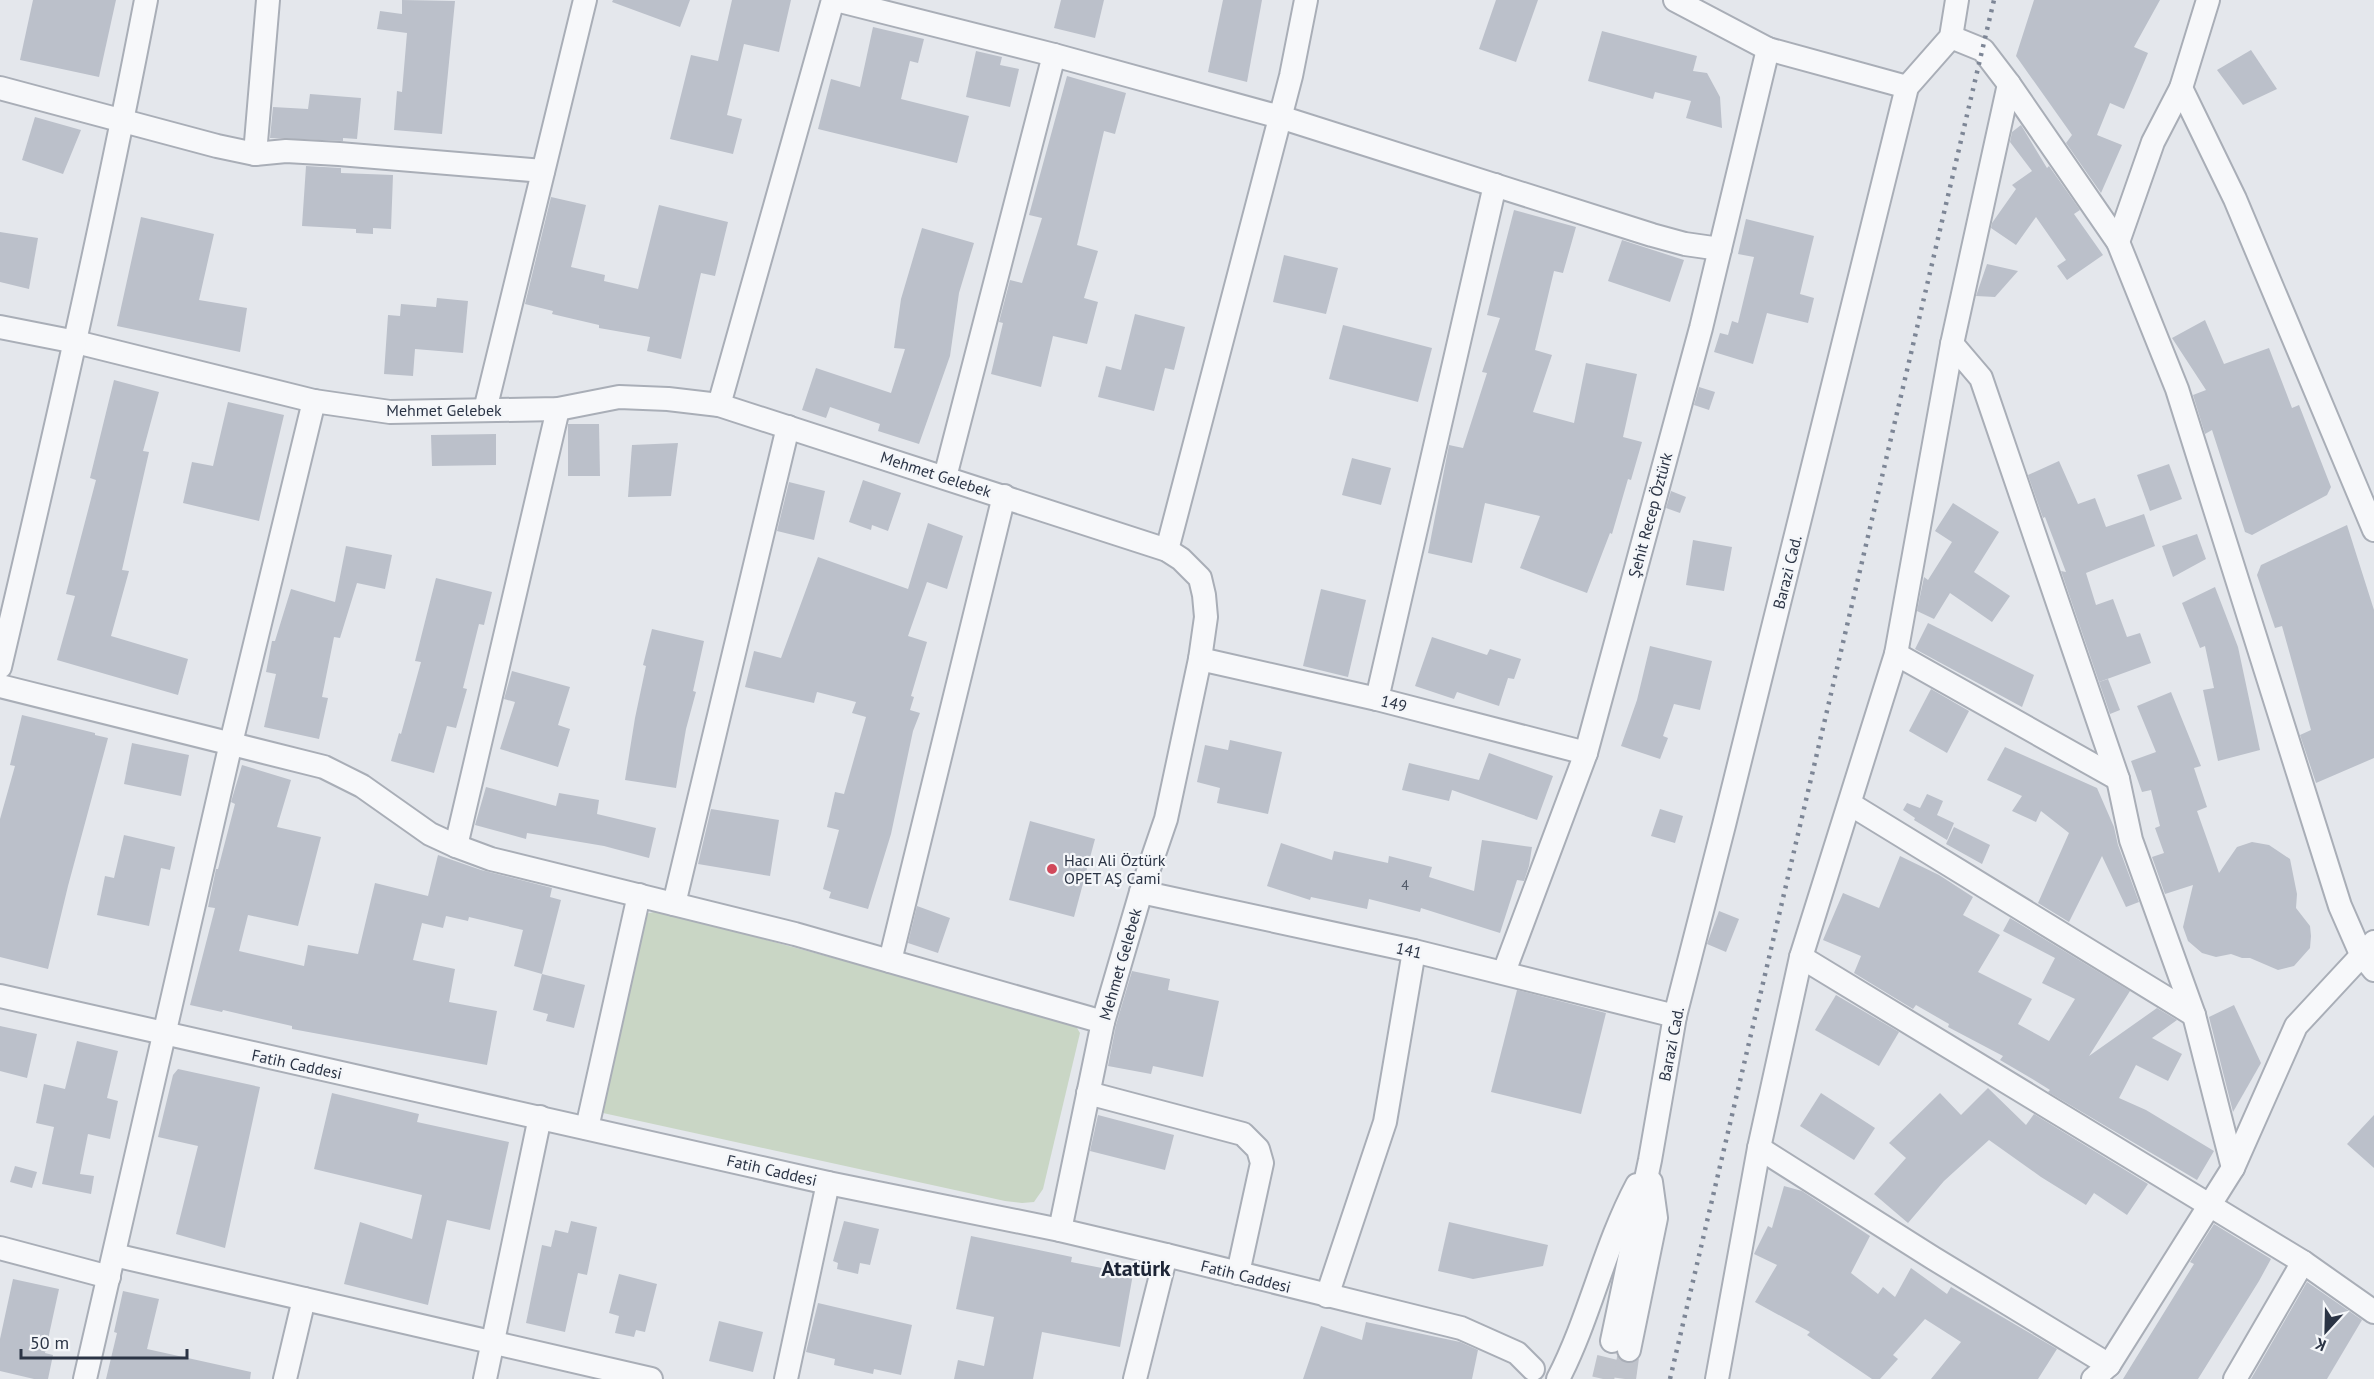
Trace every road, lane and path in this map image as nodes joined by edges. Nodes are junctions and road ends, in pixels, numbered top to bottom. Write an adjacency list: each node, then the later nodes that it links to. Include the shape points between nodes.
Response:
1 (146, 0): 17 (street)
2 (268, 0): 18 (street)
3 (585, 0): 19 (street)
4 (835, 0): 11 (street); 27 (street)
5 (1306, 0): 16 (street)
6 (1675, 0): 10 (street)
7 (1957, 0): 9 (street)
8 (2208, 0): 15 (street)
9 (1951, 37): 12 (street, via 1983,50); 13 (street, Barazi Cad.)
10 (1767, 49): 13 (street); 22 (street, Şehit Recep Öztürk)
11 (1054, 55): 16 (street); 31 (street)
12 (2009, 84): 21 (street); 25 (street)
13 (1907, 87): 54 (street, Barazi Cad.)
14 (0, 88): 17 (street)
15 (2181, 88): 21 (street, via 2153,142); 33 (street, via 2235,200)
16 (1280, 117): 20 (street); 34 (street)
17 (123, 121): 18 (street); 24 (street)
18 (255, 154): 19 (street, via 339,154)
19 (543, 171): 29 (street)
20 (1495, 185): 22 (street, via 1652,235); 39 (street)
21 (2118, 242): 49 (street, via 2177,389 2340,906)
22 (1720, 249): 41 (street, Şehit Recep Öztürk)
23 (0, 327): 24 (street, Mehmet Gelebek)
24 (76, 342): 26 (street, Mehmet Gelebek); 37 (street)
25 (1952, 344): 35 (street); 42 (street, via 1982,378)
26 (314, 401): 29 (street, Mehmet Gelebek, via 390,412); 40 (street)
27 (719, 405): 28 (street, Mehmet Gelebek, via 619,397); 30 (street, Mehmet Gelebek)
28 (558, 409): 29 (street, Mehmet Gelebek); 44 (street)
29 (485, 410)
30 (789, 428): 31 (street, Mehmet Gelebek); 47 (street)
31 (945, 477): 32 (street, Mehmet Gelebek)
32 (1004, 496): 34 (street, Mehmet Gelebek); 51 (street)
33 (2374, 530)
34 (1167, 550): 36 (street, Mehmet Gelebek, via 1200,578 1206,617)
35 (1896, 654): 42 (street); 43 (street)
36 (1200, 659): 39 (street, 149); 45 (street, Mehmet Gelebek, via 1166,819)
37 (0, 667)
38 (0, 686): 40 (street)
39 (1377, 699): 41 (street, 149)
40 (231, 743): 44 (street, via 324,767 362,786 430,834); 57 (street)
41 (1586, 753): 52 (street, Şehit Recep Öztürk)
42 (2118, 779): 55 (street, via 2131,840)
43 (1850, 804): 50 (street); 55 (street)
44 (456, 846): 46 (street, via 491,859)
45 (1141, 892): 48 (street, 141); 56 (street, Mehmet Gelebek)
46 (639, 895): 47 (street); 60 (street)
47 (674, 904): 51 (street)
48 (1414, 951): 52 (street, 141); 72 (street, via 1385,1122)
49 (2370, 956): 63 (street, via 2296,1026)
50 (1801, 957): 61 (street); 65 (street)
51 (890, 961): 56 (street)
52 (1504, 972): 54 (street, 141)
53 (0, 996): 57 (street, Fatih Caddesi)
54 (1675, 1016): 62 (street, Barazi Cad.)
55 (2194, 1016): 63 (street)
56 (1103, 1022): 58 (street, Mehmet Gelebek)
57 (166, 1035): 59 (street, Fatih Caddesi); 70 (street)
58 (1088, 1093): 66 (street, Mehmet Gelebek); 71 (street, via 1243,1134 1258,1149 1262,1163)
59 (540, 1117): 60 (street, Fatih Caddesi); 75 (street)
60 (587, 1128): 64 (street, Fatih Caddesi)
61 (1759, 1148): 78 (street); 87 (street)
62 (1650, 1160): 76 (street, via 1656,1218); 86 (street, via 1622,1214)
63 (2233, 1168): 65 (street)
64 (828, 1184): 66 (street, Fatih Caddesi); 84 (street)
65 (2208, 1206): 69 (street); 78 (street)
66 (1060, 1230): 68 (street, Fatih Caddesi)
67 (0, 1248): 70 (street)
68 (1166, 1256): 71 (street, Fatih Caddesi); 85 (street)
69 (2302, 1262): 74 (street); 79 (street)
70 (112, 1266): 73 (street); 80 (street)
71 (1238, 1273): 72 (street, Fatih Caddesi)
72 (1327, 1296): 77 (street, Fatih Caddesi, via 1461,1328 1517,1353)
73 (304, 1299): 75 (street); 81 (street)
74 (2374, 1312)
75 (493, 1343): 82 (street); 83 (street)
76 (1620, 1346)
77 (1533, 1369)
78 (2101, 1372)
79 (2244, 1376)
80 (86, 1379)
81 (285, 1379)
82 (485, 1379)
83 (651, 1379)
84 (786, 1379)
85 (1135, 1379)
86 (1558, 1379)
87 (1717, 1379)

